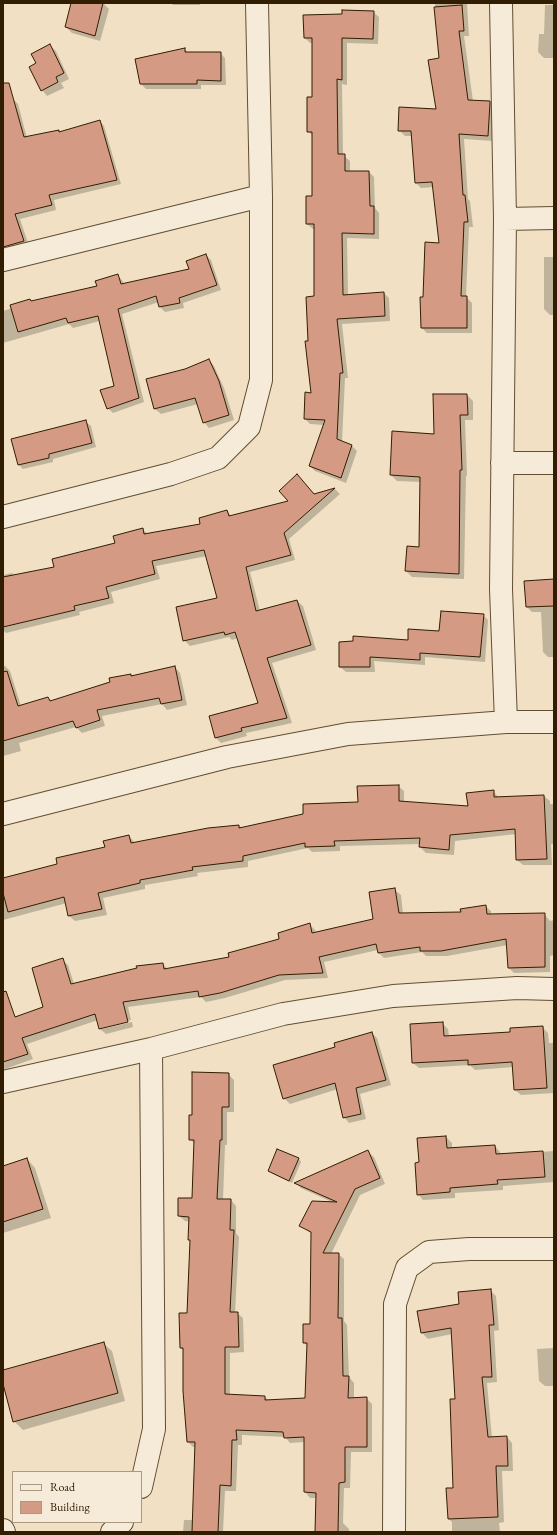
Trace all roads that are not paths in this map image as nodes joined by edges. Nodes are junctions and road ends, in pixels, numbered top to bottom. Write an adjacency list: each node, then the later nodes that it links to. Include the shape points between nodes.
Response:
1 (258, 3): 3 (street)
2 (501, 3): 5 (street)
3 (261, 196): 6 (street); 9 (street, via 261,380 249,427 218,458 171,474)
4 (554, 218): 5 (street)
5 (505, 219): 7 (street)
6 (3, 260)
7 (502, 463): 8 (street); 10 (street, via 501,589)
8 (554, 463)
9 (3, 517)
10 (506, 722): 11 (street); 12 (street, via 348,734 227,757)
11 (554, 722)
12 (3, 814)
13 (554, 989): 14 (street, via 517,988 393,996 283,1014)
14 (151, 1049): 15 (street); 17 (street, via 154,1429)
15 (3, 1082)
16 (554, 1249): 20 (street, via 469,1249 429,1252 407,1268 395,1304)
17 (142, 1483)
18 (121, 1523): 19 (street)
19 (112, 1532)
20 (394, 1532)

